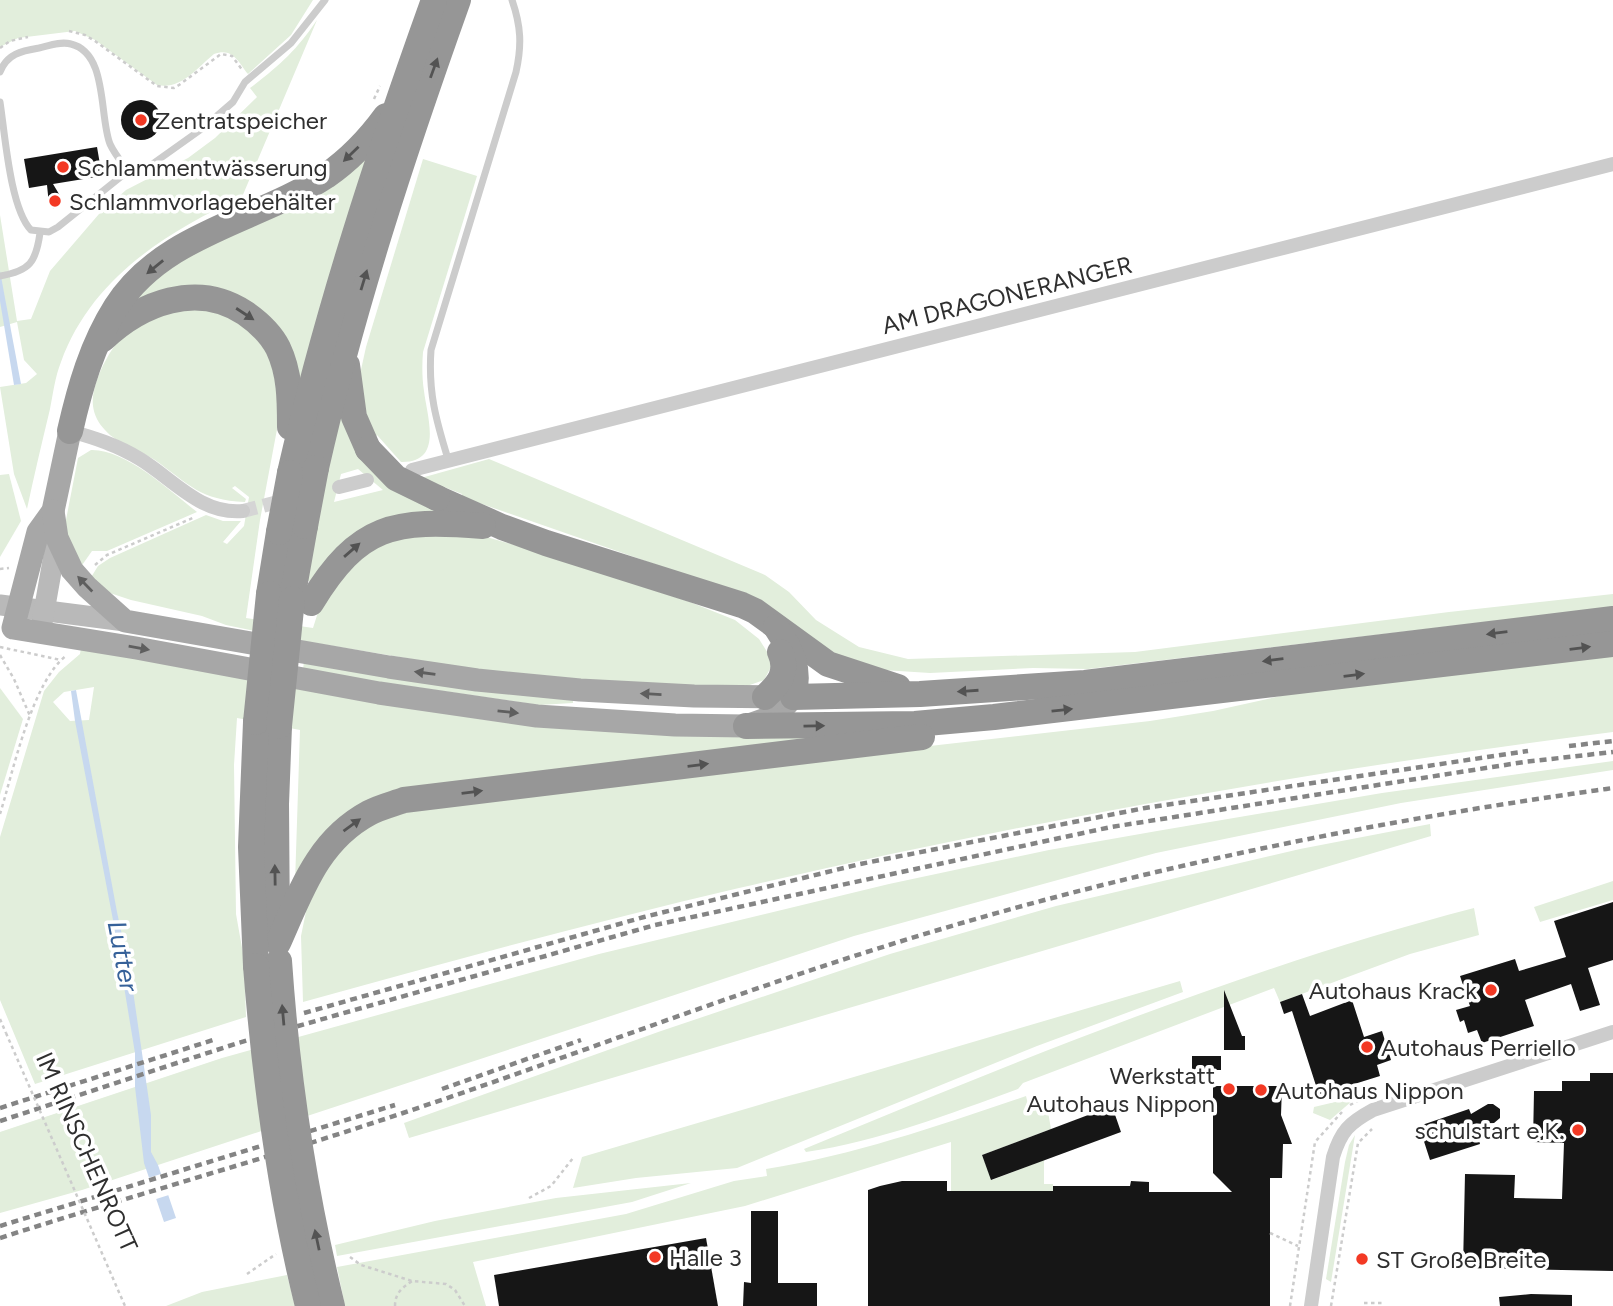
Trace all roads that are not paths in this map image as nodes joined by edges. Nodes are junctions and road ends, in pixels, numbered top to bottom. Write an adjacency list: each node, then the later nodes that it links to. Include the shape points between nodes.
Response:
1 (325, 0): 10 (lane, via 291,43 249,79 233,102 204,128 144,170)
2 (434, 0): 5 (highway)
3 (458, 0): 5 (highway)
4 (512, 0): 16 (lane, via 520,24 516,72 431,350 429,380)
5 (433, 34): 8 (highway); 14 (highway, one-way to 5)
6 (0, 72): 10 (lane, via 5,62 22,51 63,43 87,54 97,72 110,145)
7 (0, 102): 11 (lane, via 17,203 25,224)
8 (396, 103): 13 (highway, one-way to 13, via 379,126 326,176 210,231 154,268 117,306); 17 (highway, via 331,308)
9 (1613, 164): 16 (street, AM DRAGONERANGER)
10 (128, 171): 11 (lane, via 58,227)
11 (40, 233): 12 (lane, via 33,260 21,271)
12 (0, 276)
13 (96, 346): 15 (highway); 17 (highway, one-way to 17, via 123,323 166,300 199,297 239,310 270,336 286,368)
14 (345, 346): 17 (highway); 23 (highway, bridge, via 354,417 368,449 396,478)
15 (70, 431): 21 (street, via 108,442 210,507); 22 (main road)
16 (447, 459): 18 (street, AM DRAGONERANGER)
17 (299, 470): 26 (highway, bridge)
18 (412, 470)
19 (367, 480): 20 (street)
20 (339, 487)
21 (243, 510)
22 (53, 511): 24 (main road); 30 (main road, via 38,532)
23 (502, 527): 25 (highway); 26 (highway, one-way to 23, via 327,577 364,540 386,530 424,523)
24 (57, 538): 27 (main road); 29 (main road, one-way to 24, via 82,582)
25 (716, 597): 31 (highway, via 748,607); 35 (highway, via 758,626 781,653 783,674)
26 (291, 599): 38 (highway, bridge); 38 (highway, bridge, via 285,658)
27 (46, 610): 29 (main road); 30 (main road); 32 (main road)
28 (1613, 619): 34 (highway, one-way to 34, via 1085,682)
29 (125, 621): 35 (main road, one-way to 29, via 580,690 477,680)
30 (6, 623): 32 (main road)
31 (776, 627): 34 (highway, via 828,664); 36 (highway, via 796,666)
32 (40, 633): 39 (main road, one-way to 39, via 479,709 606,722)
33 (1613, 644): 37 (highway, one-way to 33)
34 (920, 694): 36 (highway)
35 (765, 697): 36 (main road)
36 (793, 697): 39 (main road, via 778,715)
37 (995, 718): 39 (highway, one-way to 37); 40 (highway, one-way to 37, via 320,854 370,812 404,800 896,742)
38 (268, 724): 40 (highway, via 251,847)
39 (746, 726)
40 (271, 957): 42 (highway, bridge, via 271,1119); 43 (highway, one-way to 40, bridge, via 311,1215)
41 (1613, 1032): 44 (street, via 1373,1110 1347,1126 1333,1157)
42 (308, 1306)
43 (332, 1306)
44 (1311, 1306)

